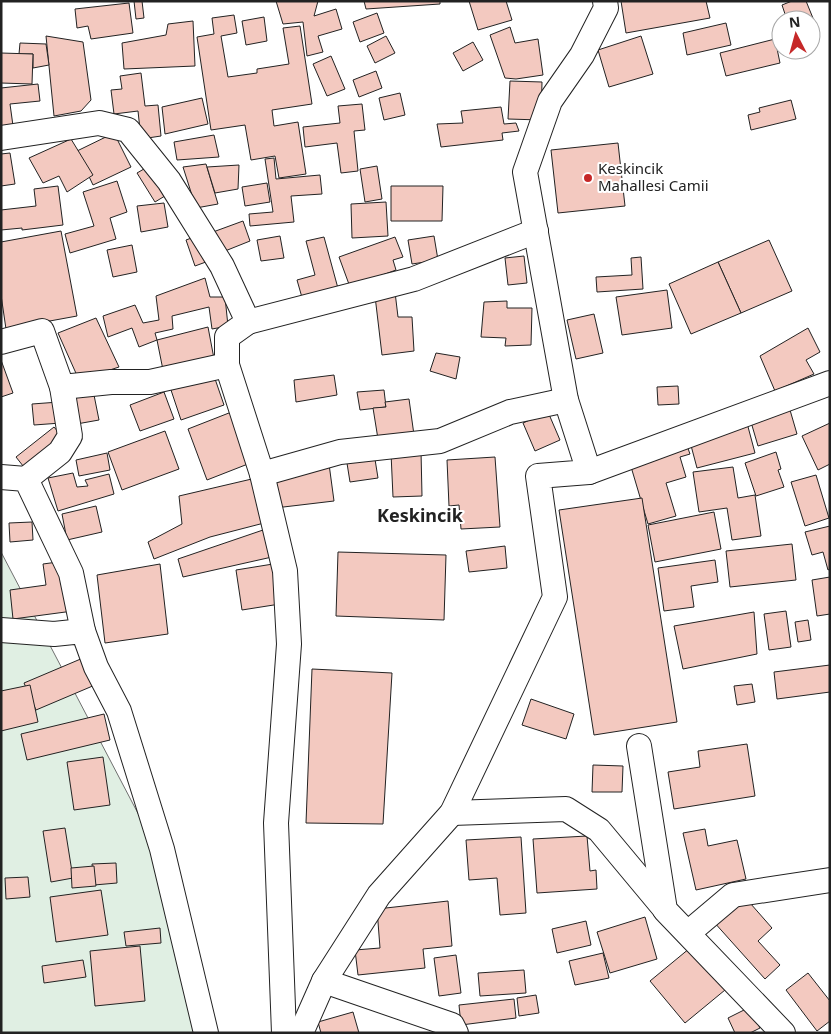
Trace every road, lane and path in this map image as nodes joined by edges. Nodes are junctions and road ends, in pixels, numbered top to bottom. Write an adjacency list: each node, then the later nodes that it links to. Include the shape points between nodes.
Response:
1 (605, 1): 3 (street, via 606,8 582,55 550,101 525,172)
2 (1, 138): 4 (street, via 98,123 128,130 169,181 222,266)
3 (536, 231): 4 (street, via 414,280); 9 (street)
4 (248, 322): 6 (street, via 227,337)
5 (1, 342): 8 (street, via 42,331)
6 (227, 365): 8 (street, via 150,382); 11 (street)
7 (830, 383): 10 (street)
8 (62, 387): 13 (street, via 70,436 60,452)
9 (566, 400): 10 (street); 11 (street, via 510,412 440,441 340,452)
10 (589, 472): 17 (street, via 538,476 555,597)
11 (262, 474): 23 (street, via 285,571 289,644 276,823)
12 (1, 477): 13 (street)
13 (26, 479): 15 (street, via 71,573)
14 (1, 630): 15 (street, via 54,634)
15 (84, 631): 22 (street, via 96,667 119,710 162,849)
16 (639, 746): 19 (street)
17 (452, 813): 19 (street, via 566,809 599,830); 21 (street, via 379,895)
18 (830, 880): 20 (street, via 733,895)
19 (665, 910): 20 (street)
20 (688, 933): 26 (street)
21 (324, 981): 24 (street); 25 (street, via 452,1025)
22 (206, 1033)
23 (284, 1033)
24 (302, 1033)
25 (456, 1033)
26 (783, 1033)

